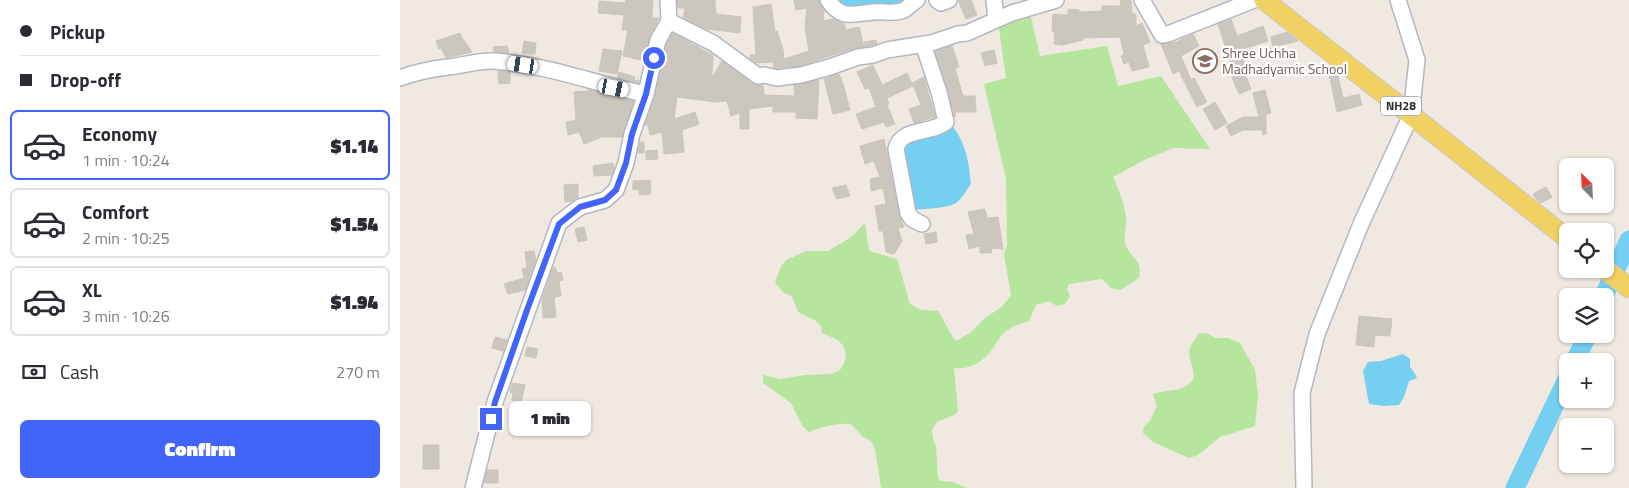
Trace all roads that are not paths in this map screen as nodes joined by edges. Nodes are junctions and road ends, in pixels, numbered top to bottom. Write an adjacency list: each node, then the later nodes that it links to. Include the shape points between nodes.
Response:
1 (668, 0): 13 (street)
2 (828, 0): 3 (street, via 836,11 862,14 903,11)
3 (917, 0)
4 (937, 0): 5 (street)
5 (948, 0)
6 (994, 0): 12 (street)
7 (1056, 0): 12 (street)
8 (1142, 0): 9 (street, via 1162,35)
9 (1254, 0)
10 (1264, 0): 17 (main road, NH28)
11 (1398, 0): 17 (street, via 1417,60)
12 (996, 19): 14 (street, via 967,32)
13 (669, 21): 14 (street, via 714,42 758,76 777,78 801,75 858,56); 16 (street, via 658,40)
14 (923, 44): 18 (street, via 946,122 905,137 896,149 908,213)
15 (400, 78): 16 (street, via 427,69 492,61 539,68)
16 (646, 94): 22 (street, via 616,190 605,200 580,207 559,224 495,402)
17 (1412, 115): 19 (main road, NH28); 23 (street, via 1360,224 1317,334 1302,394)
18 (922, 224)
19 (1559, 232)
20 (1614, 276): 21 (main road)
21 (1629, 288)
22 (473, 488)
23 (1304, 488)

